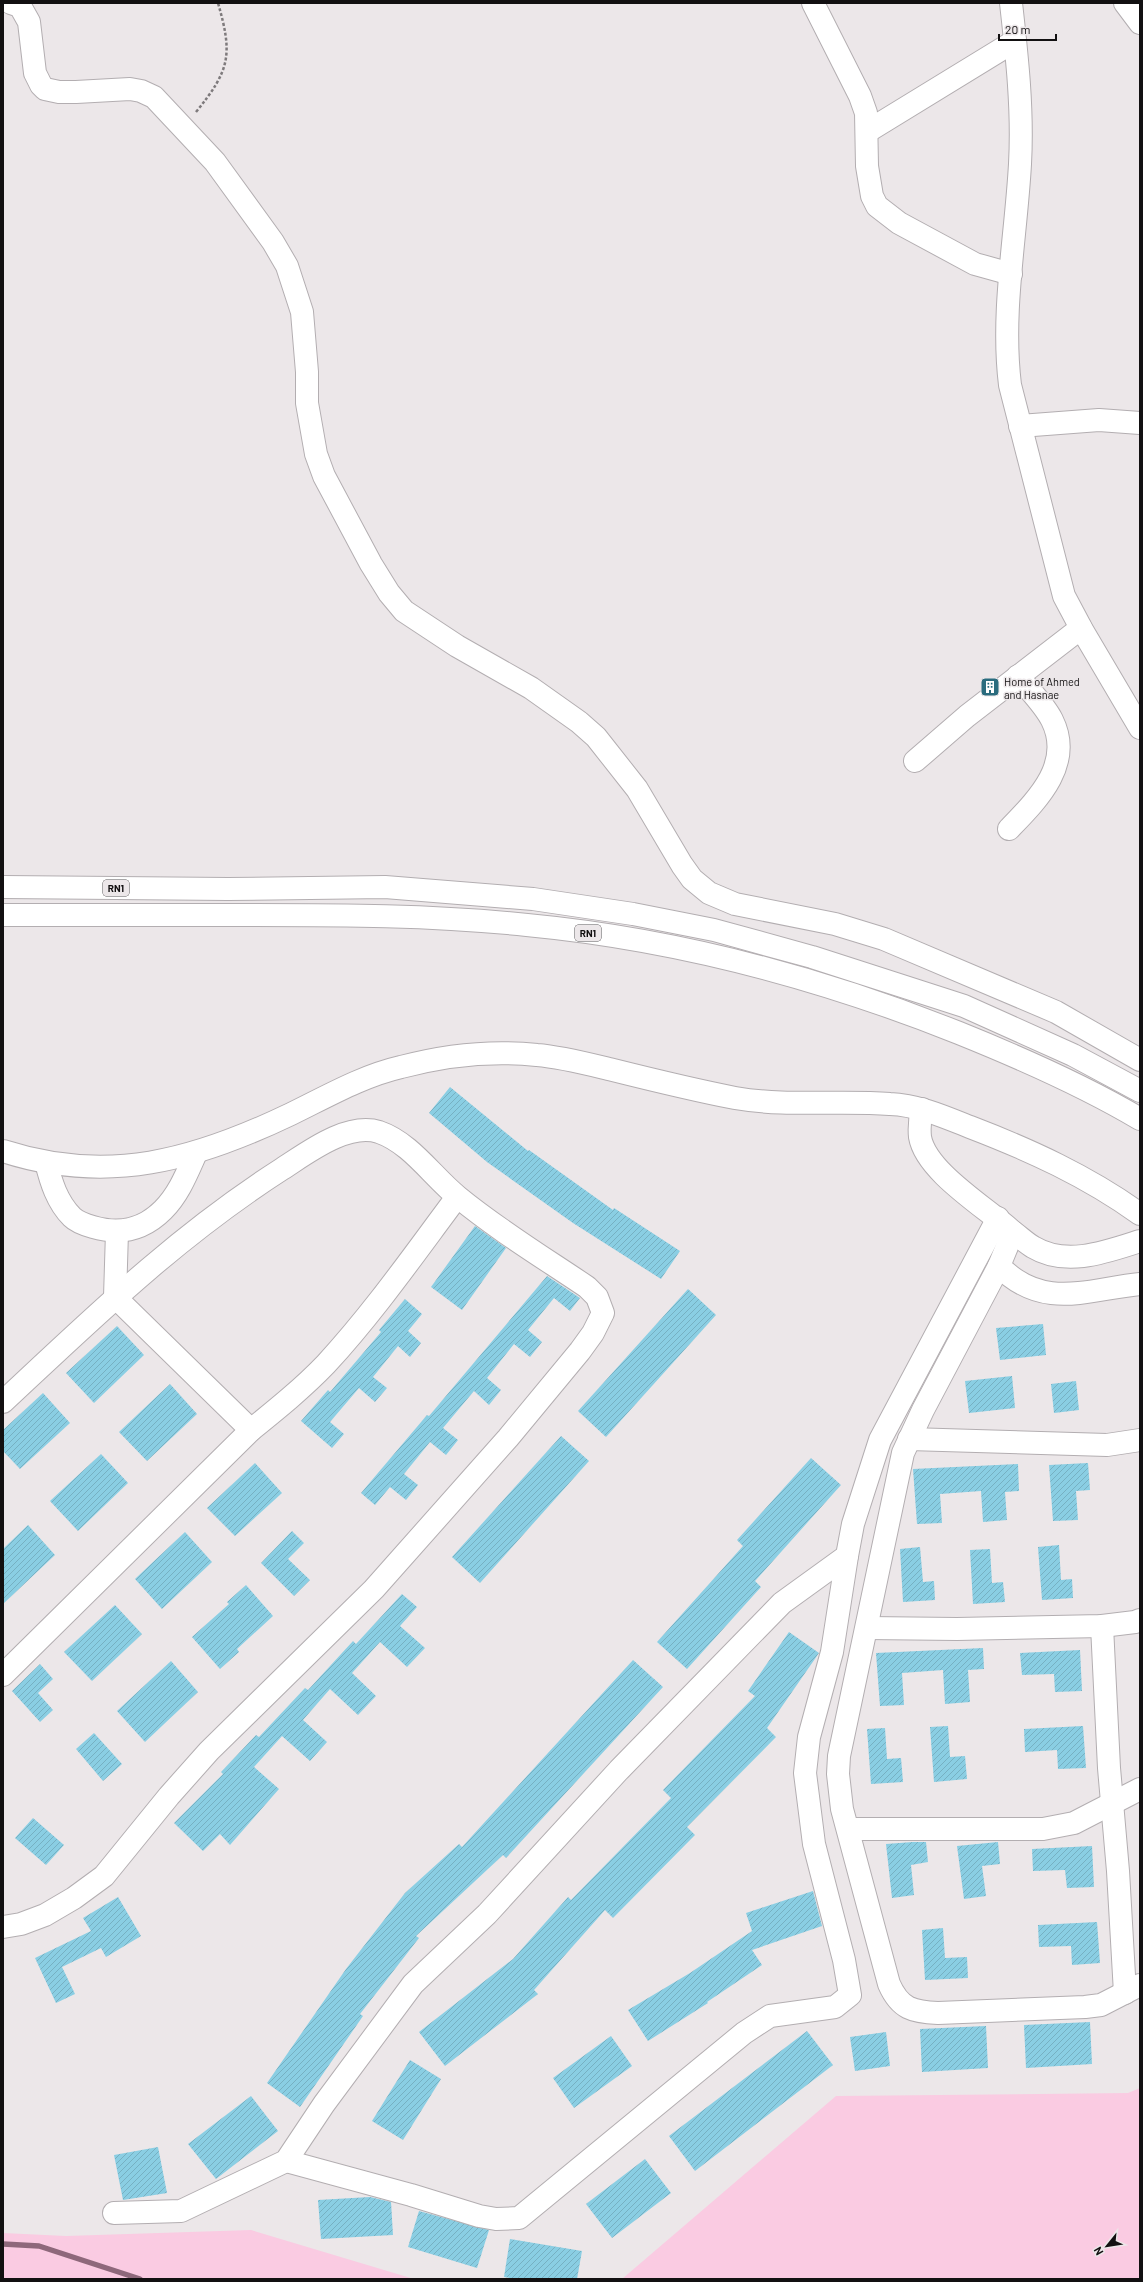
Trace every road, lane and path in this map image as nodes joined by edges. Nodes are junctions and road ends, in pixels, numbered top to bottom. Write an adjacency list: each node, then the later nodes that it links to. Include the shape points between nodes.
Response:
1 (11, 3): 8 (main road, via 20,6 29,22 35,73 45,89 76,92 115,89 141,91 154,98)
2 (218, 3): 8 (path, via 226,36 227,56 221,79)
3 (813, 3): 9 (main road, via 860,96 866,113)
4 (1011, 3): 7 (main road)
5 (1125, 3): 6 (main road)
6 (1140, 23)
7 (1015, 41): 9 (main road); 10 (main road, via 1020,87 1020,161)
8 (184, 127): 20 (main road, via 215,162 287,266 302,312 308,372 308,403 319,461 338,505 371,564 404,611 457,646 531,688 596,737 637,789 682,866 692,879 709,893 735,904 835,924 884,939 1056,1012)
9 (868, 131): 10 (main road, via 869,184 877,206 899,223 975,264)
10 (1011, 274): 12 (main road, via 1007,359 1010,385)
11 (1140, 423): 12 (main road, via 1099,420)
12 (1020, 426): 13 (main road, via 1064,596)
13 (1081, 628): 14 (main road); 15 (main road)
14 (1018, 676): 16 (main road); 17 (main road, via 1051,719 1059,746 1055,768 1048,783 1037,800)
15 (1140, 728)
16 (915, 761)
17 (1009, 829)
18 (3, 887): 21 (main road, RN1, via 385,887 533,899 633,914 714,930 889,981 964,1006 1072,1055)
19 (3, 914): 23 (main road, RN1, via 379,915 527,925 640,940 734,961 827,986 913,1015 1009,1053 1108,1100)
20 (1140, 1060)
21 (1140, 1091)
22 (922, 1109): 25 (main road, via 892,1104 808,1104 738,1098 540,1055 472,1053 398,1067 329,1095 254,1131); 28 (main road, via 1018,1145 1104,1188); 29 (main road, via 920,1137 933,1164)
23 (1140, 1119)
24 (3, 1151): 26 (main road)
25 (196, 1153): 26 (main road, via 141,1165 114,1167); 30 (main road, via 175,1195 163,1211 146,1223)
26 (46, 1162): 30 (main road, via 52,1185 72,1218 84,1224)
27 (457, 1197): 34 (main road, via 393,1138 376,1132 362,1131 344,1135 328,1140 250,1189 205,1221); 36 (main road, via 366,1318 326,1364 287,1401); 47 (main road, via 588,1287 597,1297 603,1314 593,1333 508,1438 411,1548 374,1589 209,1751 104,1876 45,1915 21,1924)
28 (1140, 1214)
29 (1006, 1225): 31 (main road, via 1032,1247 1046,1254 1069,1257 1095,1254); 32 (main road); 39 (main road, via 880,1440 853,1524)
30 (117, 1232): 34 (main road)
31 (1140, 1241)
32 (999, 1266): 33 (main road, via 1029,1287 1072,1295); 37 (main road)
33 (1140, 1284)
34 (115, 1297): 35 (main road); 36 (main road)
35 (3, 1402)
36 (251, 1430): 43 (main road)
37 (909, 1439): 38 (main road, via 1107,1445); 42 (main road, via 896,1481)
38 (1140, 1440)
39 (847, 1556): 49 (main road, via 782,1603 619,1770 487,1914 413,1984 324,2104); 49 (main road, via 832,1652 809,1737 805,1773 814,1844 844,1960 850,1995 835,2006 770,2016 744,2033 519,2218 496,2219 479,2216)
40 (1140, 1620): 41 (main road)
41 (1102, 1626): 42 (main road); 45 (main road)
42 (867, 1628): 46 (main road, via 839,1756 840,1794)
43 (3, 1675)
44 (1140, 1789): 45 (main road)
45 (1112, 1804): 46 (main road, via 1074,1823 1043,1829); 48 (main road)
46 (848, 1829): 48 (main road, via 889,1984 892,1992 906,2007 938,2013 1086,2007 1101,2005)
47 (3, 1927)
48 (1133, 1989)
49 (286, 2161): 50 (main road, via 181,2211)
50 (114, 2213)

